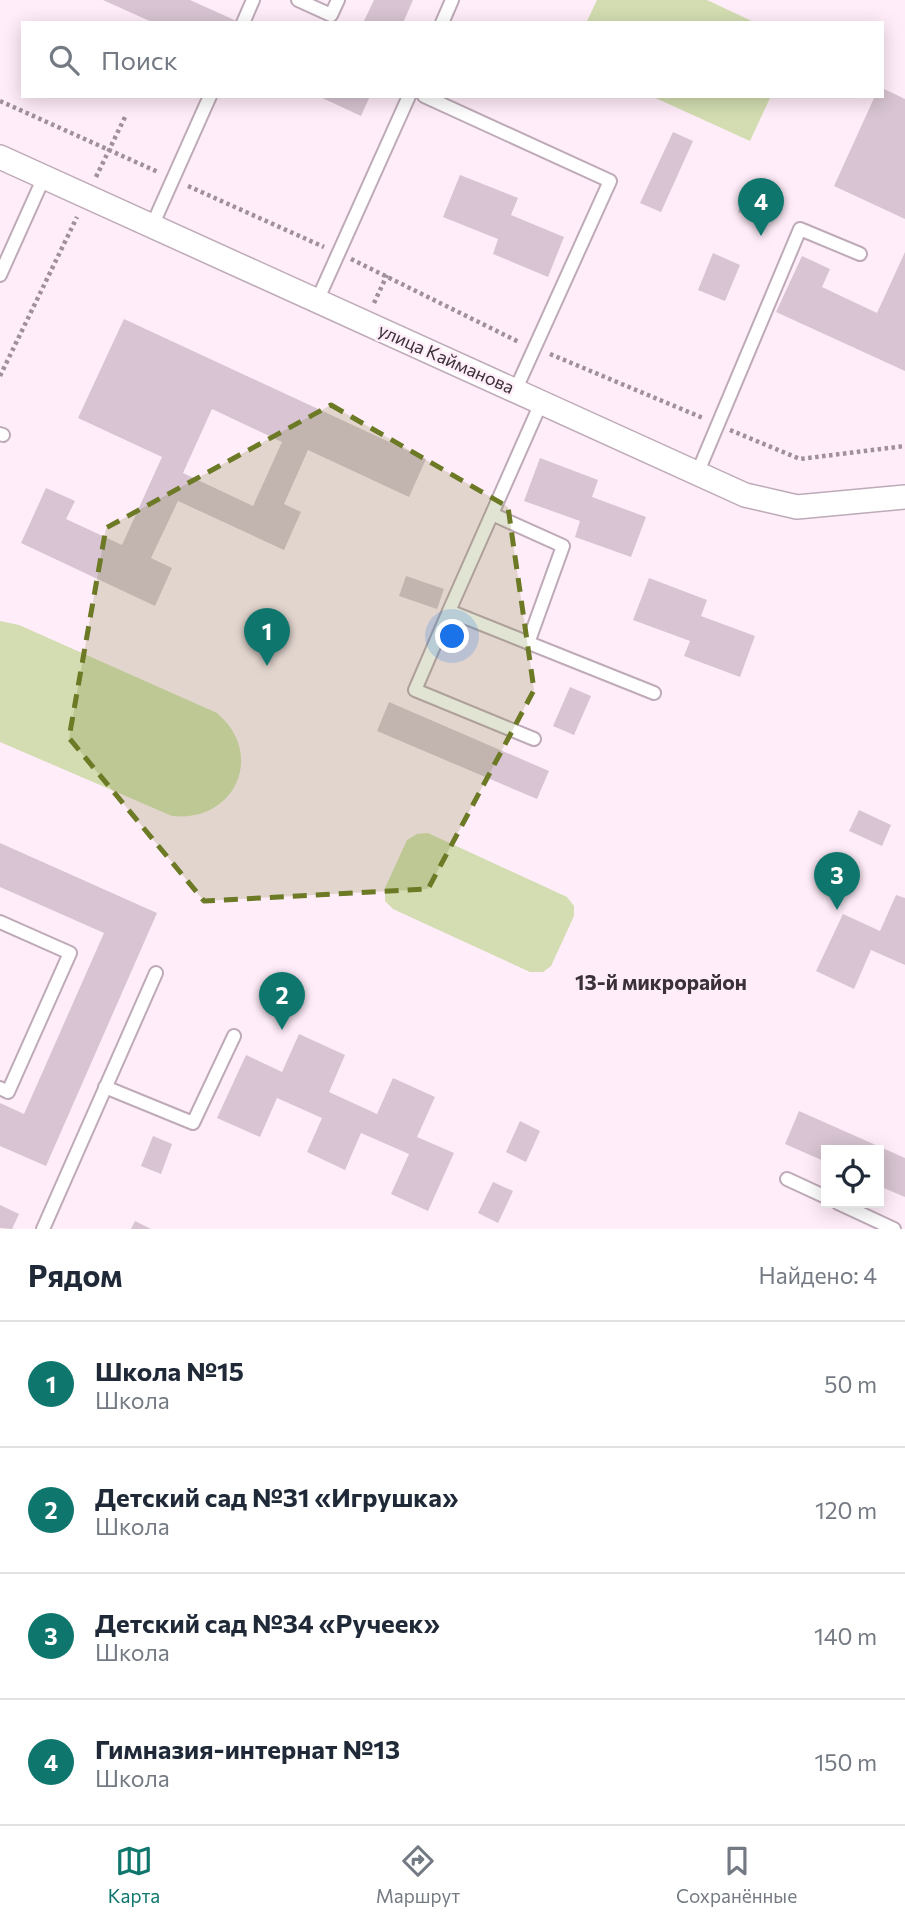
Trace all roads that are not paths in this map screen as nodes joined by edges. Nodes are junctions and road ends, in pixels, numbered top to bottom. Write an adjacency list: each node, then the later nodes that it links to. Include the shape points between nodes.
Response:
1 (253, 0): 5 (lane)
2 (298, 0): 3 (lane, via 331,15)
3 (338, 0)
4 (452, 0): 6 (lane)
5 (244, 21)
6 (443, 21)
7 (209, 98): 12 (lane)
8 (409, 98): 15 (lane)
9 (428, 98): 16 (lane, via 610,181)
10 (0, 157): 11 (street, улица Кайманова)
11 (44, 177): 12 (street, улица Кайманова); 14 (lane)
12 (152, 226): 15 (street, улица Кайманова)
13 (860, 254): 18 (lane, via 800,229)
14 (0, 275)
15 (317, 301): 16 (street, улица Кайманова)
16 (515, 391): 17 (street, улица Кайманова)
17 (541, 403): 18 (street, улица Кайманова); 20 (lane)
18 (697, 474): 19 (street, улица Кайманова, via 745,495 797,507)
19 (905, 497)
20 (492, 514): 21 (lane); 22 (lane, via 564,546)
21 (449, 611): 22 (lane); 24 (lane, via 415,690)
22 (528, 643): 23 (lane)
23 (654, 693)
24 (534, 739)
25 (0, 922): 29 (lane, via 70,953 8,1091)
26 (156, 973): 28 (lane)
27 (234, 1036): 28 (lane, via 193,1123)
28 (105, 1087): 33 (lane)
29 (0, 1088)
30 (787, 1179): 31 (lane)
31 (821, 1195)
32 (849, 1208): 34 (lane)
33 (43, 1229)
34 (894, 1229)

